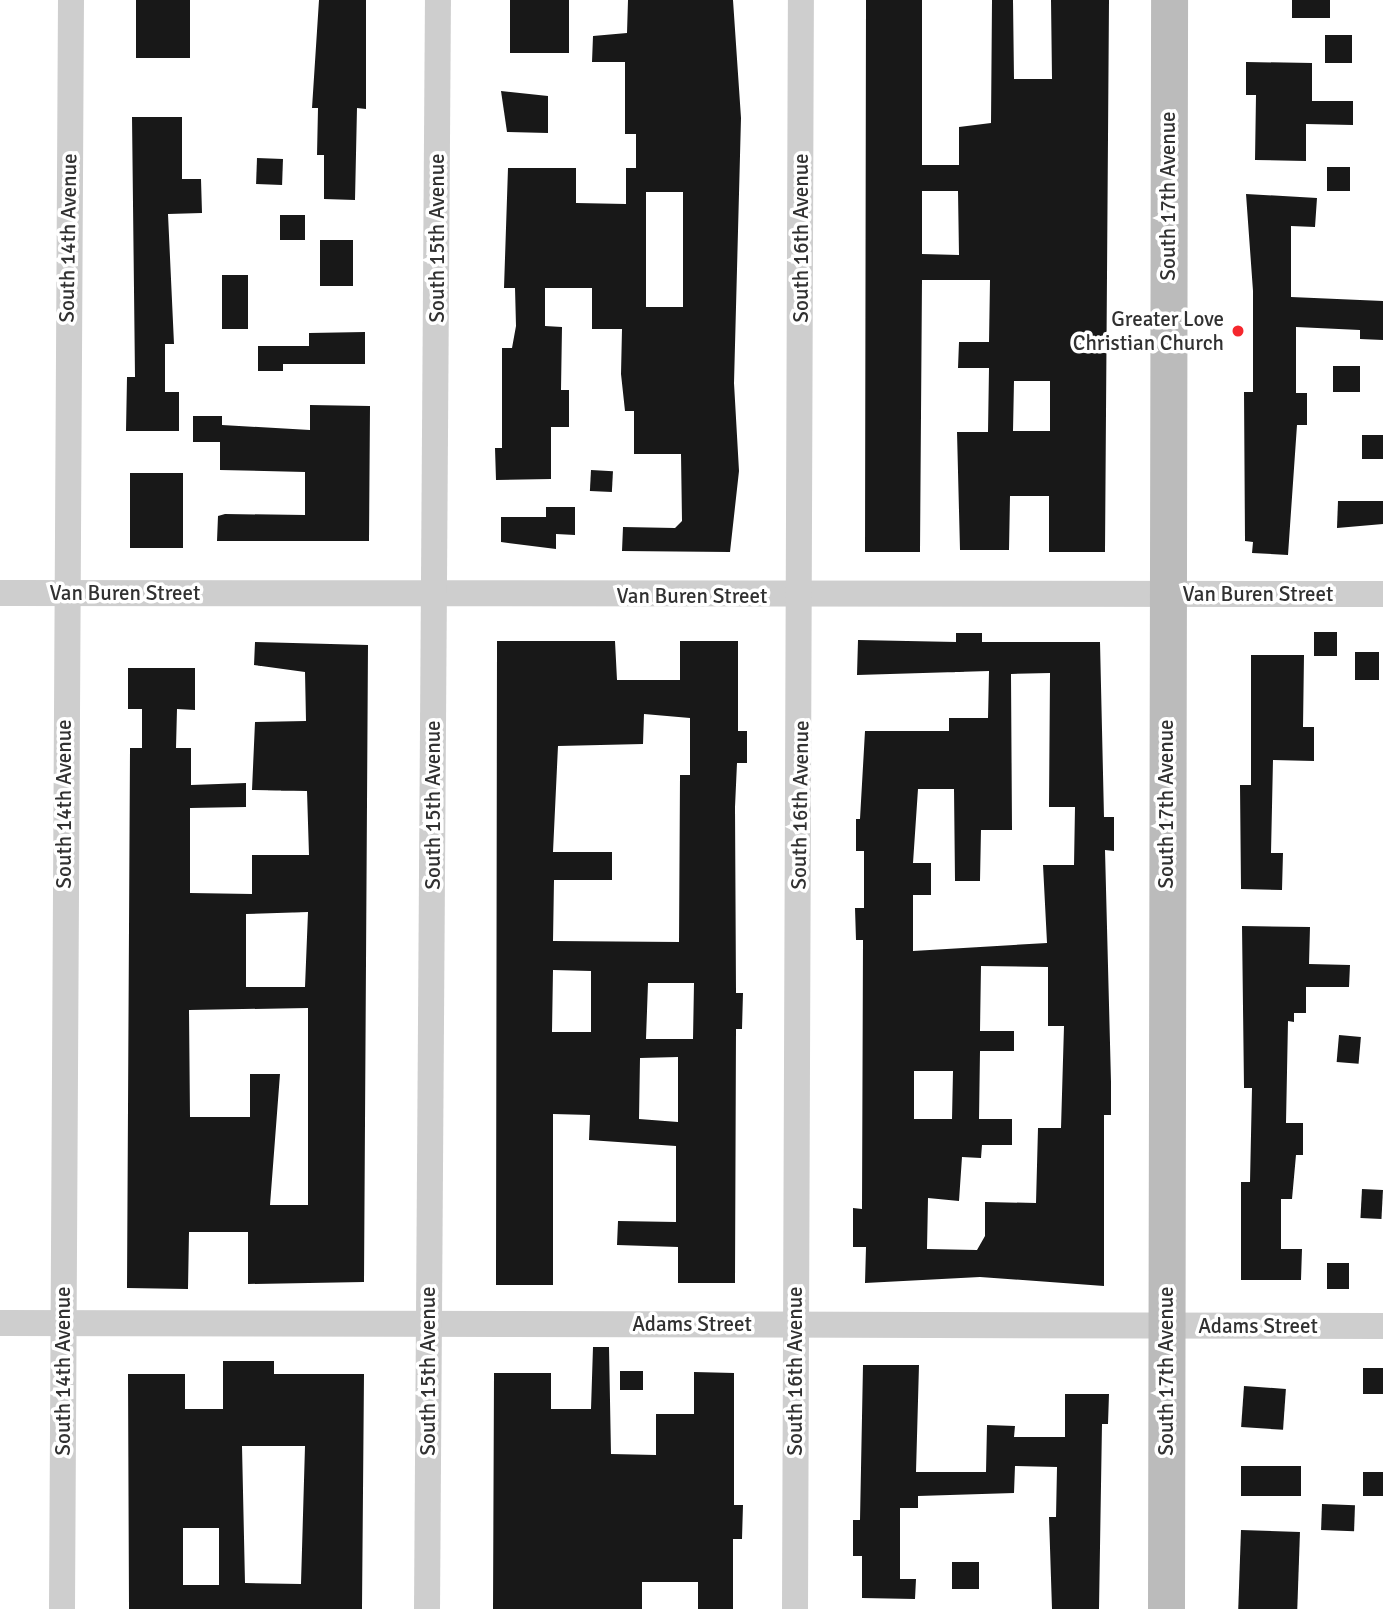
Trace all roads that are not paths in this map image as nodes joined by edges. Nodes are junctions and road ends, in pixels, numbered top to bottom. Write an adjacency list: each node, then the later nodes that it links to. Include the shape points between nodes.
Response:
1 (71, 0): 6 (street, South 14th Avenue)
2 (438, 0): 9 (street, South 15th Avenue)
3 (801, 0): 10 (street, South 16th Avenue)
4 (1169, 0): 7 (street, South 17th Avenue)
5 (0, 593): 6 (street, Van Buren Street)
6 (65, 593): 9 (street, Van Buren Street); 12 (street, South 14th Avenue)
7 (1166, 594): 8 (street, Van Buren Street); 10 (street, Van Buren Street); 15 (street, South 17th Avenue)
8 (1383, 594)
9 (435, 595): 10 (street, Van Buren Street); 13 (street, South 15th Avenue)
10 (802, 597): 14 (street, South 16th Avenue)
11 (0, 1323): 12 (street, Adams Street)
12 (64, 1323): 13 (street, Adams Street); 17 (street, South 14th Avenue)
13 (428, 1324): 14 (street, Adams Street); 18 (street, South 15th Avenue)
14 (795, 1325): 15 (street, Adams Street); 19 (street, South 16th Avenue)
15 (1166, 1325): 16 (street, Adams Street); 20 (street, South 17th Avenue)
16 (1383, 1326)
17 (62, 1609)
18 (427, 1609)
19 (795, 1609)
20 (1166, 1609)

